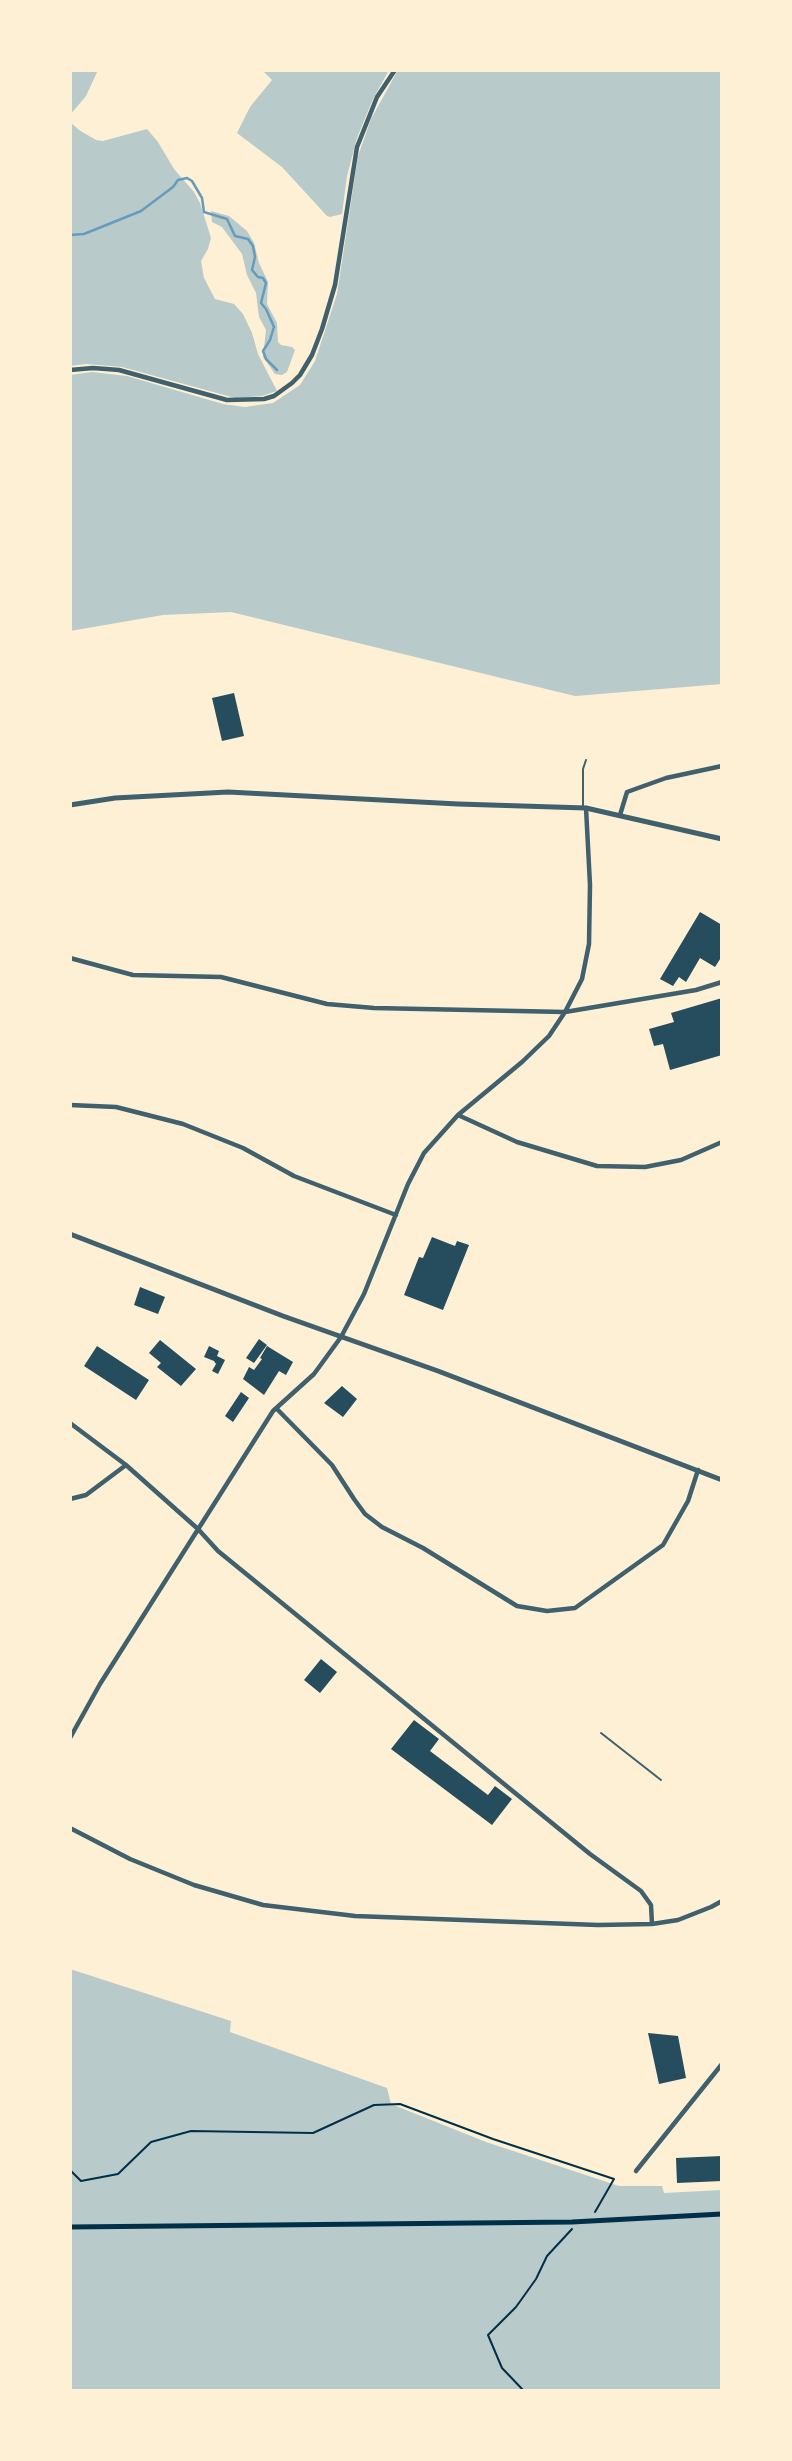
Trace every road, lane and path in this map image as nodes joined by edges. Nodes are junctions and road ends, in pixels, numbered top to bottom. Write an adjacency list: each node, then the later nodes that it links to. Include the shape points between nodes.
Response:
1 (395, 70): 2 (street, via 377,97 357,147 335,285 312,355 292,383 264,399 227,400 119,370)
2 (70, 370)
3 (586, 760): 6 (lane)
4 (722, 766): 7 (street, via 627,792)
5 (70, 806): 6 (street, via 115,798 228,792)
6 (585, 808): 7 (street); 11 (street, via 589,944 582,979)
7 (620, 815): 8 (street)
8 (722, 839)
9 (70, 958): 11 (street, via 133,975 221,977 345,1007)
10 (722, 982): 11 (street)
11 (565, 1012): 13 (street, via 531,1053)
12 (70, 1105): 15 (street, via 123,1108 194,1128 295,1176)
13 (458, 1115): 14 (street, via 517,1142 597,1166 645,1167 681,1160); 15 (street, via 424,1153)
14 (722, 1142)
15 (396, 1215): 17 (street, via 365,1294)
16 (70, 1234): 17 (street)
17 (341, 1337): 18 (street, via 314,1374); 21 (street)
18 (276, 1408): 21 (street, via 332,1465 365,1514 382,1527 517,1606 547,1611 575,1608 663,1545 688,1501); 24 (street)
19 (70, 1423): 20 (street)
20 (126, 1465): 23 (street, via 86,1495); 24 (street)
21 (698, 1470): 22 (street)
22 (722, 1480)
23 (70, 1499)
24 (198, 1529): 26 (street); 30 (street, via 238,1568 641,1891 651,1905)
25 (601, 1732): 27 (lane)
26 (70, 1738)
27 (661, 1780)
28 (70, 1828): 30 (street, via 194,1885 262,1905 355,1916)
29 (722, 1901): 30 (street, via 678,1920)
30 (652, 1924)
31 (722, 2064): 33 (street)
32 (70, 2170): 35 (path, via 81,2181 118,2175 151,2142 191,2131 313,2133 374,2105 400,2104 614,2179)
33 (636, 2171)
34 (722, 2214): 36 (main road)
35 (593, 2215)
36 (572, 2222): 37 (main road); 38 (path, via 572,2231 547,2256 516,2307 488,2335 502,2368)
37 (70, 2227)
38 (524, 2391)

